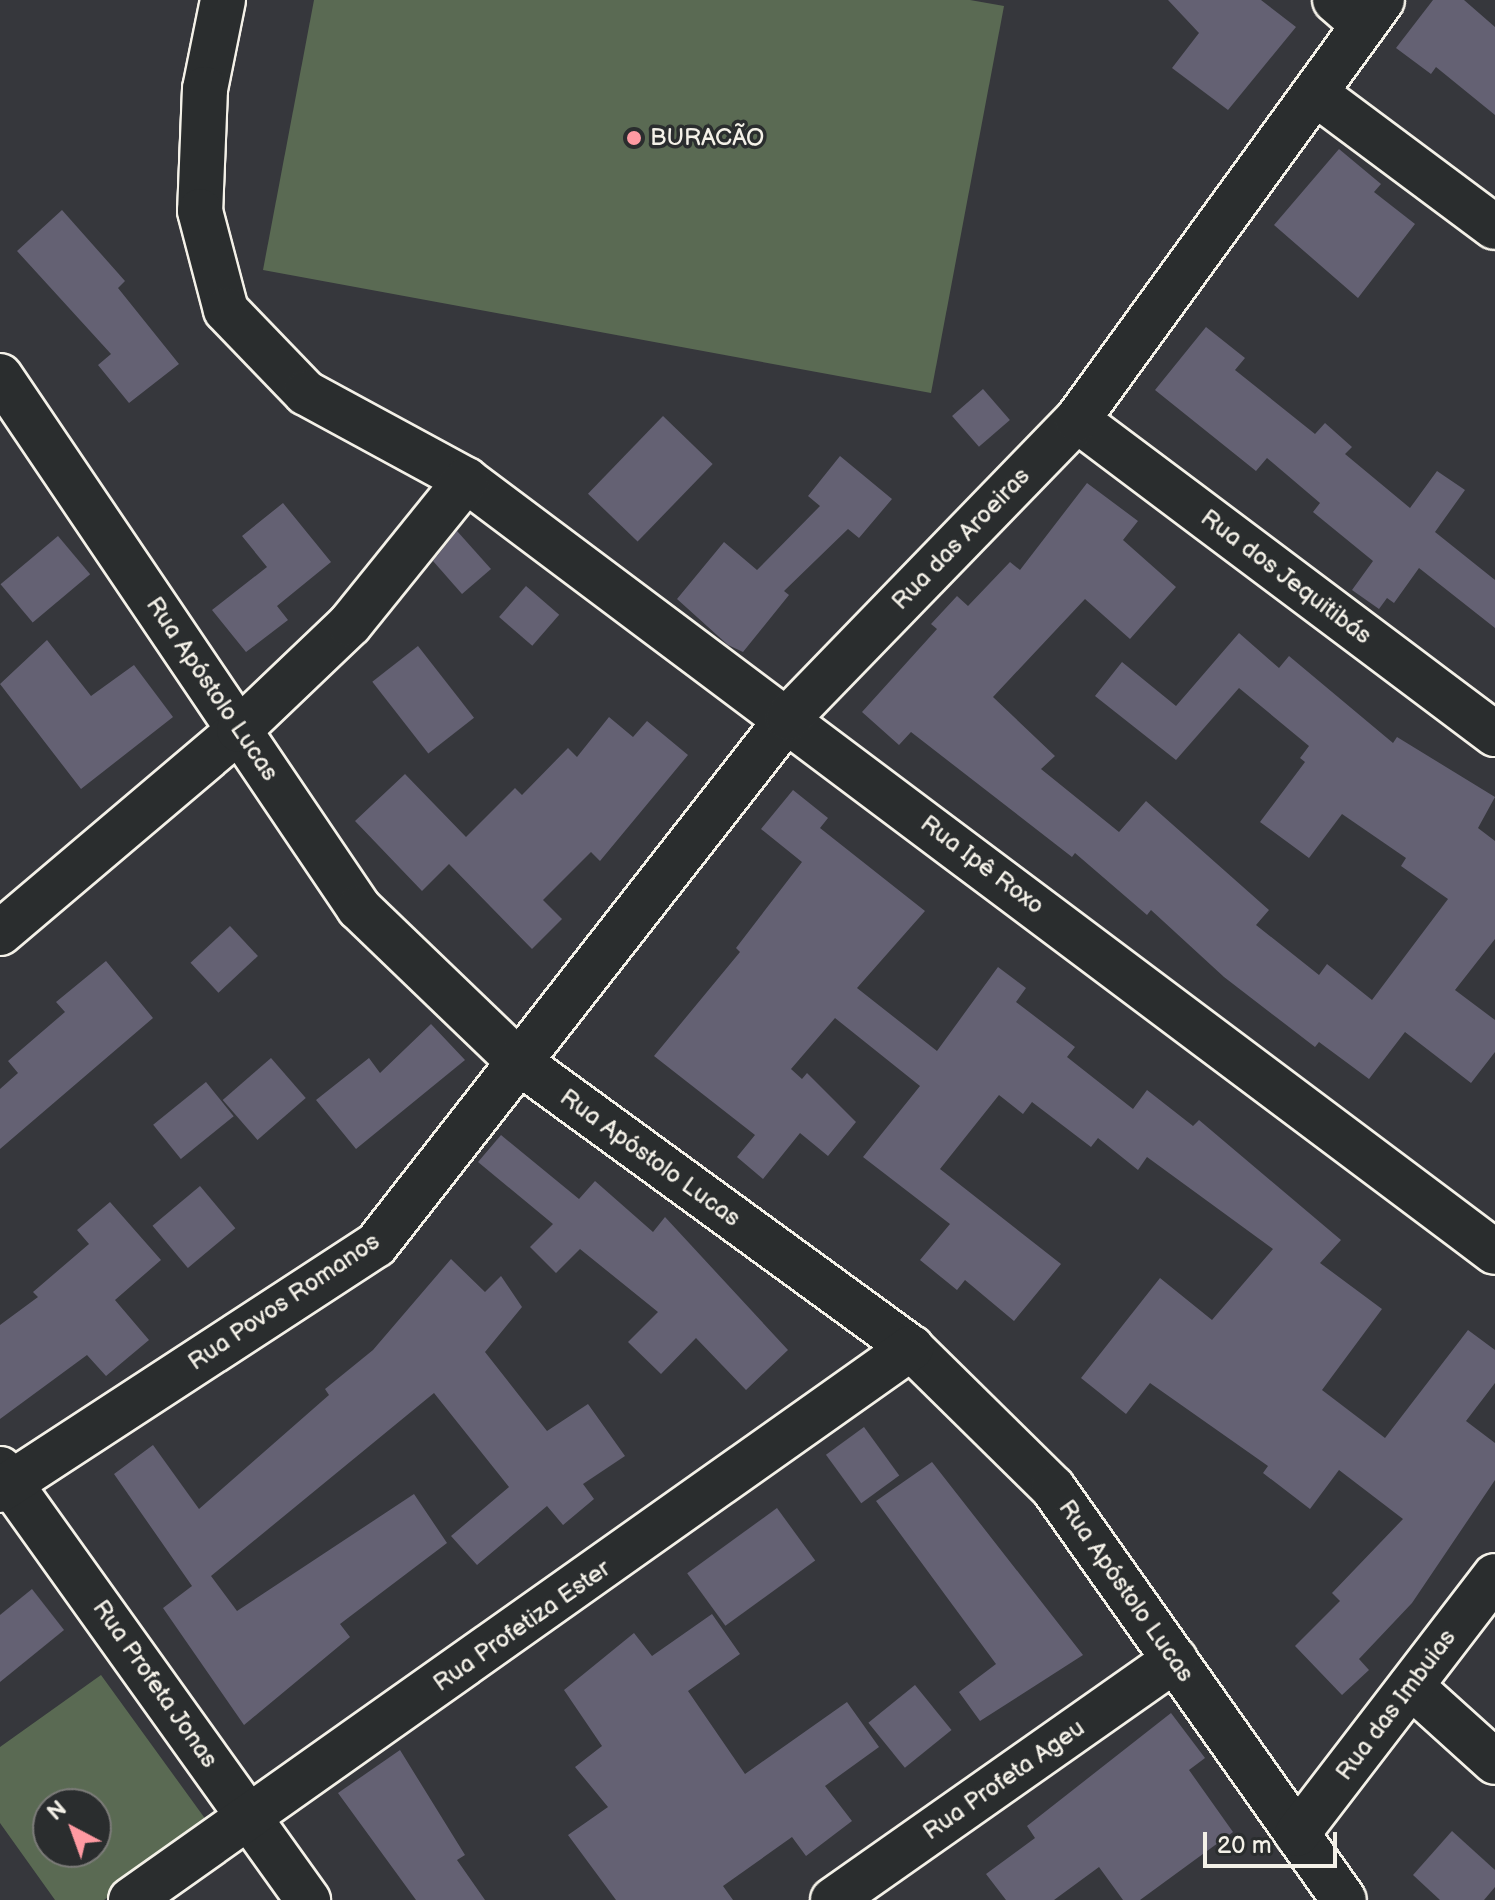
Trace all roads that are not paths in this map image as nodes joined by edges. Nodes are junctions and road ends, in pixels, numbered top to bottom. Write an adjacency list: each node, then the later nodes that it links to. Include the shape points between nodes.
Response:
1 (223, 0): 7 (street, Rua Ipê Roxo, via 205,89 200,211 226,310 306,393)
2 (1360, 8): 3 (street, Rua das Aroeiras)
3 (1315, 93): 4 (street); 6 (street, Rua das Aroeiras)
4 (1495, 227)
5 (0, 376): 9 (street, Rua Apóstolo Lucas)
6 (1077, 420): 8 (street, Rua das Aroeiras); 10 (street, Rua dos Jequitibás)
7 (466, 480): 8 (street, Rua Ipê Roxo); 9 (street, via 350,624)
8 (788, 718): 12 (street, Rua das Aroeiras); 13 (street, Rua Ipê Roxo)
9 (239, 730): 11 (street); 12 (street, Rua Apóstolo Lucas, via 359,908)
10 (1495, 734)
11 (0, 933)
12 (519, 1062): 14 (street, Rua Apóstolo Lucas); 15 (street, Rua Povos Romanos, via 376,1245)
13 (1495, 1252)
14 (911, 1348): 17 (street, Rua Apóstolo Lucas, via 1053,1488); 20 (street, Rua Profetiza Ester)
15 (4, 1480): 20 (street, Rua Profeta Jonas)
16 (1495, 1576): 18 (street, Rua das Imbuias)
17 (1175, 1660): 21 (street, Rua Apóstolo Lucas); 24 (street, Rua Profeta Ageu)
18 (1411, 1686): 19 (street); 21 (street, Rua das Imbuias)
19 (1495, 1762)
20 (249, 1817): 22 (street, Rua Profetiza Ester); 23 (street, Rua Profeta Jonas)
21 (1297, 1834): 25 (street, Rua Apóstolo Lucas)
22 (131, 1900)
23 (308, 1900)
24 (833, 1900)
25 (1344, 1900)

